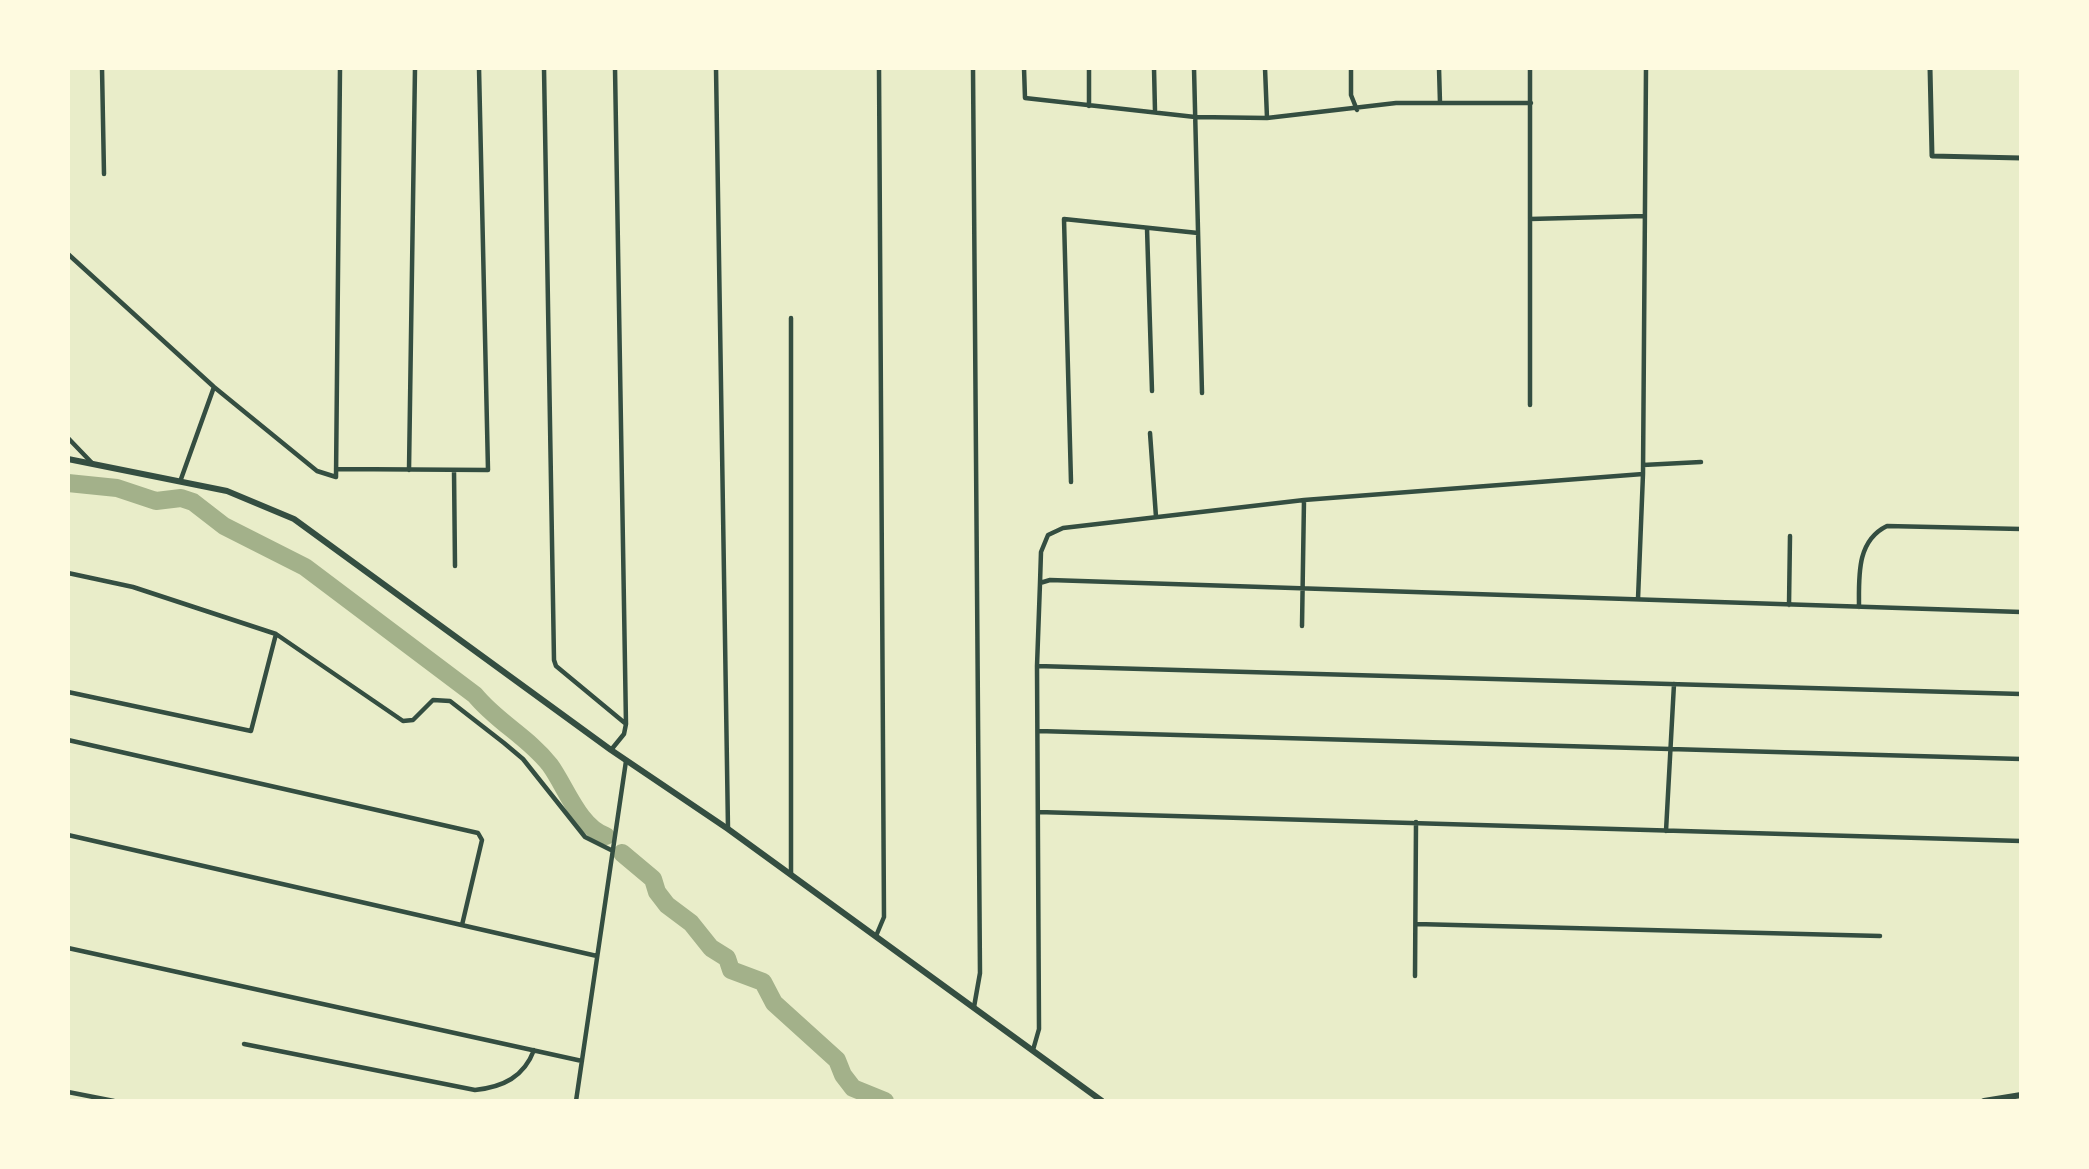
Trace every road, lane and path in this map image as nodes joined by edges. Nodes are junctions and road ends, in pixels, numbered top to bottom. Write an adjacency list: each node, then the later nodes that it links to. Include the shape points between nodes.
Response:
1 (102, 68): 28 (street)
2 (340, 68): 45 (street)
3 (415, 68): 46 (street)
4 (479, 68): 47 (street, via 488,470)
5 (544, 68): 69 (street, via 554,660 556,667)
6 (615, 68): 69 (street)
7 (716, 68): 78 (street)
8 (879, 68): 86 (street, via 884,918)
9 (973, 68): 91 (street, via 980,959)
10 (1024, 68): 22 (street, via 1025,98)
11 (1088, 68): 22 (street)
12 (1154, 68): 24 (street)
13 (1194, 68): 25 (street)
14 (1265, 68): 26 (street)
15 (1351, 68): 23 (street, via 1351,95)
16 (1439, 68): 20 (street)
17 (1530, 68): 21 (street)
18 (1646, 68): 29 (street)
19 (1930, 68): 27 (street, via 1932,156)
20 (1440, 103): 21 (street); 23 (street, via 1396,103)
21 (1531, 103): 30 (street)
22 (1089, 106): 24 (street)
23 (1357, 110): 26 (street)
24 (1155, 111): 25 (street)
25 (1195, 117): 26 (street); 32 (street)
26 (1267, 118)
27 (2021, 158)
28 (104, 174)
29 (1645, 216): 30 (street); 44 (street)
30 (1530, 219): 38 (street)
31 (1147, 228): 32 (street); 36 (street); 50 (street, via 1064,219)
32 (1198, 233): 37 (street)
33 (68, 254): 35 (street)
34 (791, 318): 83 (street)
35 (214, 387): 45 (street, via 317,471 336,477); 49 (street)
36 (1152, 391)
37 (1202, 393)
38 (1530, 405)
39 (1150, 433): 52 (street)
40 (68, 438): 43 (street)
41 (68, 459): 43 (main road)
42 (1700, 462): 44 (street)
43 (92, 463): 49 (main road)
44 (1643, 465): 48 (street)
45 (336, 469): 46 (street)
46 (409, 470): 47 (street)
47 (454, 470): 55 (street)
48 (1643, 474): 51 (street); 59 (street)
49 (181, 480): 73 (main road, via 227,491 293,519)
50 (1071, 482)
51 (1304, 500): 52 (street); 58 (street)
52 (1156, 517): 57 (street, via 1063,528 1048,535 1041,552)
53 (2021, 529): 61 (street, via 1887,526 1876,531 1862,555)
54 (1790, 536): 60 (street)
55 (455, 566)
56 (68, 573): 64 (street, via 133,587)
57 (1040, 583): 58 (street); 65 (street)
58 (1303, 588): 59 (street); 63 (street)
59 (1638, 599): 60 (street)
60 (1788, 605): 61 (street)
61 (1859, 607): 62 (street)
62 (2021, 612)
63 (1303, 626)
64 (276, 634): 67 (street, via 251,731); 82 (street, via 404,721 413,720 433,700 450,701 523,759 585,837)
65 (1037, 666): 66 (street); 70 (street)
66 (1674, 684): 68 (street); 72 (street)
67 (68, 692)
68 (2021, 694)
69 (626, 724): 73 (street)
70 (1038, 731): 72 (street); 76 (street)
71 (68, 740): 85 (street, via 478,833 482,840)
72 (1671, 749): 74 (street); 79 (street)
73 (611, 750): 75 (main road)
74 (2021, 759)
75 (626, 761): 78 (main road); 82 (street)
76 (1038, 812): 77 (street); 94 (street, via 1039,1029)
77 (1416, 822): 79 (street); 84 (street)
78 (728, 829): 83 (main road)
79 (1666, 831): 81 (street)
80 (68, 835): 85 (street)
81 (2021, 841)
82 (611, 850): 89 (street)
83 (791, 875): 86 (main road)
84 (1416, 924): 87 (street); 90 (street)
85 (463, 925): 89 (street)
86 (876, 936): 91 (main road)
87 (1880, 936)
88 (68, 948): 93 (street)
89 (597, 956): 95 (street)
90 (1415, 976)
91 (974, 1007): 94 (main road)
92 (244, 1044): 93 (street, via 475,1090 516,1078 528,1066)
93 (534, 1050): 95 (street)
94 (1033, 1050): 100 (main road)
95 (582, 1061): 99 (street)
96 (68, 1092): 98 (street)
97 (2021, 1095): 101 (main road)
98 (114, 1101)
99 (576, 1101)
100 (1102, 1101)
101 (1984, 1101)

